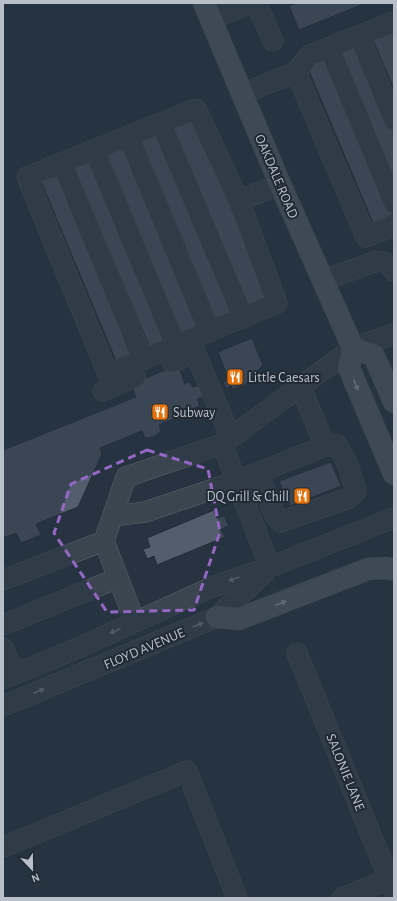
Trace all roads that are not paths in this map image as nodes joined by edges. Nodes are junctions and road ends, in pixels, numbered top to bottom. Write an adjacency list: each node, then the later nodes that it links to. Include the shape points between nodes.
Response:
1 (251, 3): 3 (street)
2 (256, 3): 6 (street)
3 (208, 11): 9 (main road, OAKDALE ROAD)
4 (394, 22): 5 (street)
5 (359, 35): 7 (street); 10 (street)
6 (273, 41)
7 (329, 47): 8 (street, via 310,55); 17 (street)
8 (296, 72): 9 (street); 18 (street, via 366,237)
9 (242, 94): 15 (main road, OAKDALE ROAD)
10 (394, 120)
11 (161, 123): 12 (street); 16 (street, via 196,109); 21 (street)
12 (128, 136): 13 (street); 22 (street)
13 (94, 150): 14 (street); 24 (street)
14 (62, 163): 26 (street); 26 (street, via 27,177 108,374)
15 (280, 184): 16 (street); 20 (main road, OAKDALE ROAD)
16 (239, 201): 21 (street, via 277,303)
17 (394, 203)
18 (394, 226)
19 (394, 271): 20 (street, via 387,263 377,261)
20 (323, 280): 25 (main road, OAKDALE ROAD)
21 (243, 317): 22 (street)
22 (209, 332): 24 (street)
23 (394, 334): 25 (street)
24 (176, 346): 26 (street)
25 (353, 348): 27 (main road, via 374,356); 28 (street); 34 (main road, one-way to 34, via 349,368)
26 (143, 360)
27 (388, 375): 30 (main road)
28 (300, 385): 31 (street); 32 (street)
29 (103, 391): 31 (street, via 195,352)
30 (394, 402)
31 (226, 441): 35 (street); 36 (street, via 126,477)
32 (325, 446): 33 (street); 33 (street, via 338,446 347,463 356,491 349,498 281,522 275,515)
33 (258, 472): 35 (street)
34 (394, 474)
35 (237, 481): 36 (street, via 145,512); 39 (street)
36 (113, 516): 38 (street)
37 (394, 518): 39 (street, FLOYD AVENUE)
38 (104, 541): 41 (street); 42 (street)
39 (270, 567): 43 (street, FLOYD AVENUE); 44 (street, FLOYD AVENUE, one-way to 44, via 212,587)
40 (394, 570): 43 (main road, one-way to 40, via 239,620 368,569)
41 (118, 578): 44 (street); 45 (street)
42 (3, 580)
43 (217, 617): 49 (street, FLOYD AVENUE, one-way to 43)
44 (135, 622): 48 (street, FLOYD AVENUE, one-way to 48)
45 (3, 625)
46 (3, 648): 48 (street)
47 (297, 653): 51 (street, SALONIE LANE)
48 (9, 676)
49 (3, 706)
50 (3, 847): 52 (street, via 186,771)
51 (392, 885): 53 (street)
52 (237, 898)
53 (342, 898)

